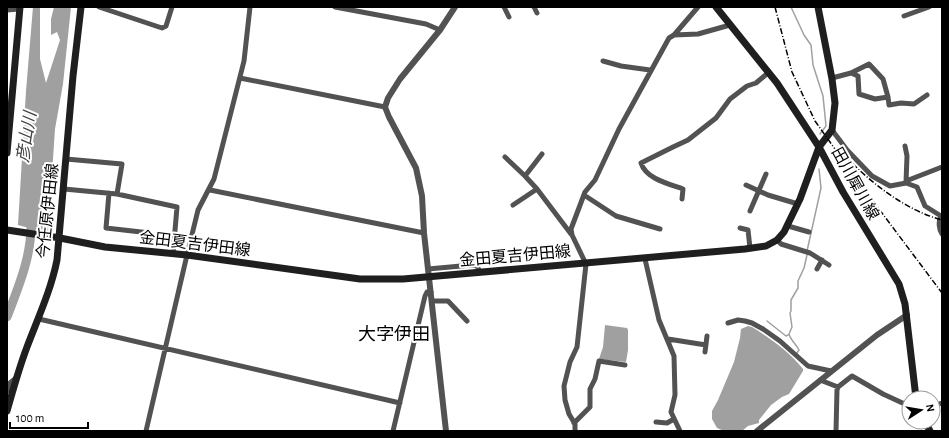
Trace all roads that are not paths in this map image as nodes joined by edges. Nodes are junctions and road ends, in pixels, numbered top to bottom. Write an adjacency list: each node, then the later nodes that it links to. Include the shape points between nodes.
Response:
1 (81, 7): 36 (main road, 今任原伊田線)
2 (99, 7): 3 (street, via 162,28 166,26)
3 (172, 7)
4 (250, 7): 25 (street, via 246,50)
5 (335, 7): 19 (street, via 426,24)
6 (455, 7): 19 (street)
7 (504, 7): 17 (street)
8 (534, 7): 15 (street)
9 (698, 7): 20 (street)
10 (716, 7): 18 (main road, 田川犀川線)
11 (818, 7): 26 (main road, 金田夏吉伊田線)
12 (930, 7): 16 (street)
13 (20, 8): 14 (street); 33 (main road)
14 (7, 10)
15 (537, 13)
16 (904, 16)
17 (509, 17)
18 (730, 25): 20 (street, via 698,34); 23 (main road, 田川犀川線)
19 (440, 30): 29 (street, via 400,80)
20 (674, 35): 22 (street, via 669,38)
21 (603, 61): 22 (street)
22 (650, 70): 48 (street, via 596,180)
23 (769, 72): 32 (main road, 田川犀川線); 49 (street, via 730,99 716,118 688,140 641,163 643,170 661,182 683,189)
24 (851, 73): 26 (street); 28 (street, via 858,76 859,94 875,99); 28 (street, via 869,64 883,79)
25 (240, 78): 29 (street); 44 (street)
26 (832, 78): 30 (main road, 金田夏吉伊田線, via 836,103)
27 (927, 95): 28 (street, via 914,104 889,105)
28 (888, 97)
29 (385, 107): 60 (street, via 416,168 422,196)
30 (832, 130): 32 (main road, 金田夏吉伊田線); 40 (street, via 872,176 890,186)
31 (905, 146): 40 (street)
32 (819, 147): 50 (main road, 金田夏吉伊田線); 76 (main road, 田川犀川線, via 898,284)
33 (7, 153)
34 (542, 154): 39 (street)
35 (505, 157): 39 (street)
36 (66, 159): 42 (main road, 今任原伊田線); 47 (street, via 122,164)
37 (942, 167): 40 (street)
38 (766, 174): 45 (street)
39 (525, 176): 43 (street)
40 (906, 182): 53 (street, via 916,187 925,206)
41 (746, 184): 45 (street)
42 (64, 188): 46 (street); 63 (main road, 今任原伊田線)
43 (537, 189): 51 (street); 62 (street)
44 (210, 190): 60 (street); 67 (street, via 198,210)
45 (758, 190): 50 (street); 52 (street)
46 (110, 193): 47 (street); 59 (street, via 106,228)
47 (117, 194): 66 (street, via 177,207)
48 (584, 195): 56 (street, via 616,216); 62 (street, via 571,229)
49 (682, 199)
50 (798, 204): 54 (main road, 金田夏吉伊田線)
51 (513, 205)
52 (750, 212)
53 (942, 216): 61 (street, via 939,219)
54 (788, 226): 58 (street); 64 (main road, 金田夏吉伊田線)
55 (740, 228): 65 (street, via 748,230)
56 (660, 229)
57 (7, 230): 63 (main road, 金田夏吉伊田線)
58 (809, 232)
59 (150, 233)
60 (424, 233): 73 (street)
61 (942, 234)
62 (572, 235): 70 (street)
63 (60, 238): 66 (main road, 金田夏吉伊田線, via 105,247); 77 (main road, 今任原伊田線, via 54,274)
64 (776, 240): 65 (main road, 金田夏吉伊田線, via 766,246); 69 (street)
65 (750, 248): 68 (main road, 金田夏吉伊田線)
66 (173, 254): 67 (main road, 金田夏吉伊田線)
67 (186, 255): 73 (main road, 金田夏吉伊田線, via 360,279 403,279); 83 (street)
68 (645, 259): 70 (main road, 金田夏吉伊田線); 81 (street, via 659,320)
69 (822, 260): 71 (street); 72 (street)
70 (586, 264): 73 (main road, 金田夏吉伊田線); 97 (street, via 577,347 564,386 564,400)
71 (829, 265)
72 (817, 269)
73 (429, 273): 74 (street)
74 (431, 292): 75 (street); 93 (street, via 425,296)
75 (432, 301): 78 (street, via 448,302); 101 (street)
76 (907, 315): 86 (street); 90 (main road, 田川犀川線)
77 (39, 319): 83 (street); 87 (main road, 今任原伊田線)
78 (467, 321)
79 (728, 322): 86 (street, via 738,320 752,323 787,346 808,366)
80 (707, 336): 82 (street)
81 (668, 339): 82 (street); 95 (street, via 674,356 675,395 671,412)
82 (706, 345): 84 (street)
83 (165, 349): 93 (street); 99 (street)
84 (705, 352)
85 (625, 364): 97 (street, via 599,361 590,389 590,407)
86 (831, 371): 88 (street)
87 (17, 377): 91 (street, via 10,383); 94 (main road, 今任原伊田線)
88 (820, 380): 89 (street); 98 (street)
89 (838, 387): 92 (street, via 852,376); 104 (street)
90 (915, 390)
91 (7, 391)
92 (901, 402)
93 (400, 403): 100 (street)
94 (7, 411)
95 (674, 419): 96 (street); 103 (street)
96 (656, 422)
97 (574, 423): 102 (street)
98 (760, 430)
99 (146, 431)
100 (393, 431)
101 (446, 431)
102 (575, 431)
103 (680, 431)
104 (836, 431)

